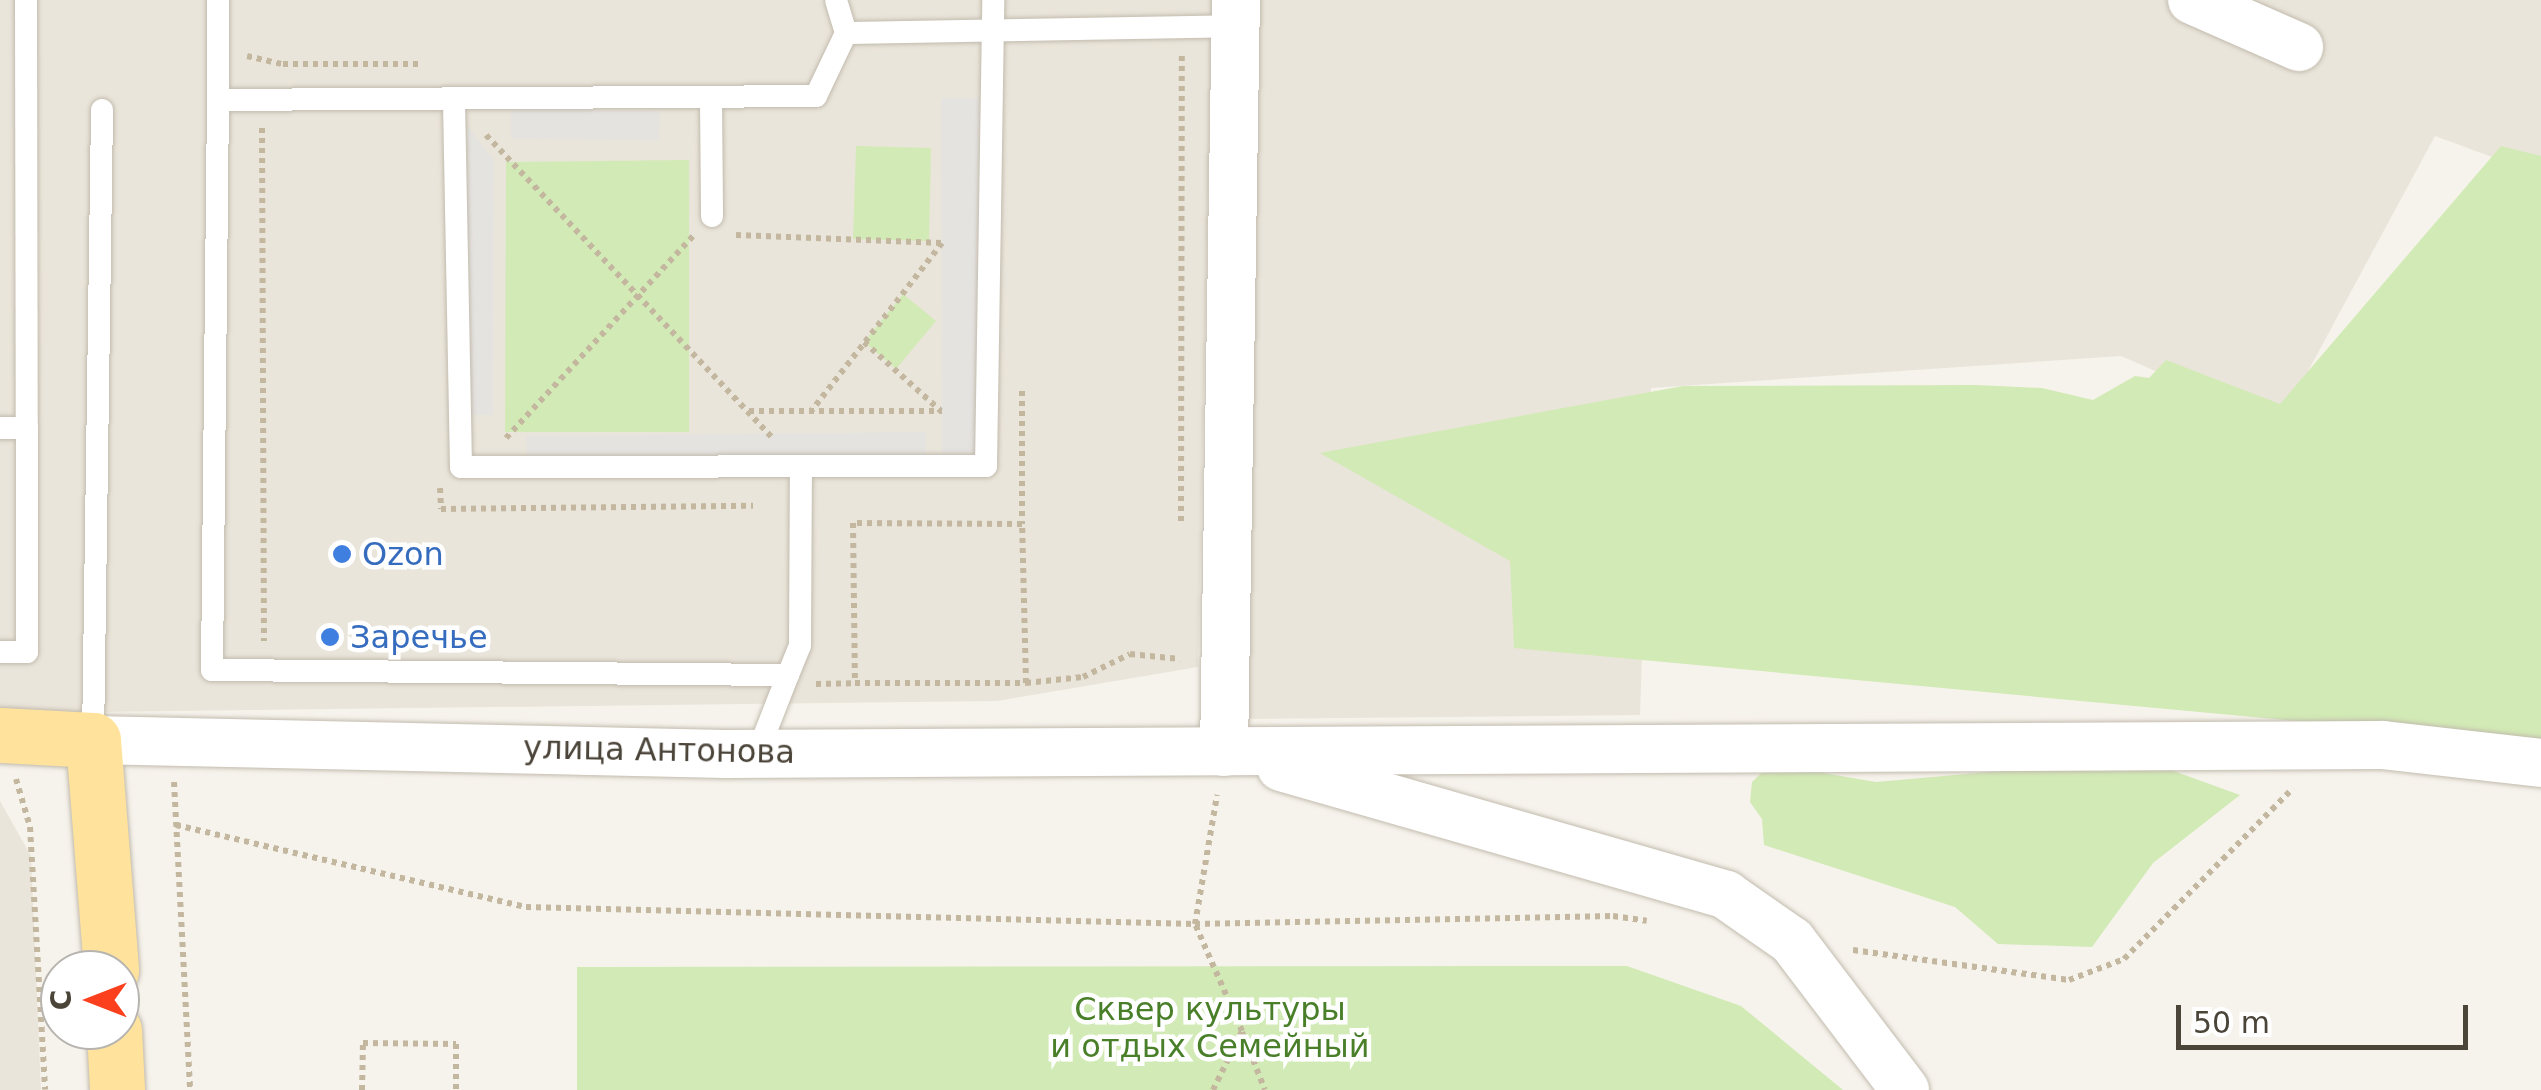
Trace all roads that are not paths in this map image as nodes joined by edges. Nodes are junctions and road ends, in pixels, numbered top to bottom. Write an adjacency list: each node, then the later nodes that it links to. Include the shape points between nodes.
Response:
1 (26, 0): 16 (lane)
2 (218, 0): 11 (lane)
3 (836, 0): 8 (lane)
4 (992, 0): 7 (lane)
5 (2192, 0): 9 (street)
6 (1236, 13): 7 (lane, via 1182,27); 22 (street)
7 (992, 30): 8 (lane); 17 (lane, via 986,466)
8 (846, 33): 10 (lane, via 816,96)
9 (2299, 47)
10 (710, 98): 12 (lane); 14 (lane)
11 (218, 100): 12 (lane); 19 (lane, via 212,670)
12 (454, 102): 17 (lane, via 461,467)
13 (102, 110): 21 (lane)
14 (704, 224)
15 (0, 428): 16 (lane)
16 (28, 428): 18 (lane, via 28,652)
17 (801, 467): 19 (lane)
18 (0, 652)
19 (798, 679): 23 (lane)
20 (7, 736): 21 (main road, улица Антонова)
21 (93, 740): 23 (street, улица Антонова); 25 (main road)
22 (1224, 752): 23 (street, улица Антонова); 24 (street, улица Антонова, via 2383,745); 28 (street, via 1726,894 1792,941)
23 (757, 754)
24 (2541, 764)
25 (109, 950)
26 (115, 1050): 27 (main road)
27 (117, 1090)
28 (1905, 1090)

